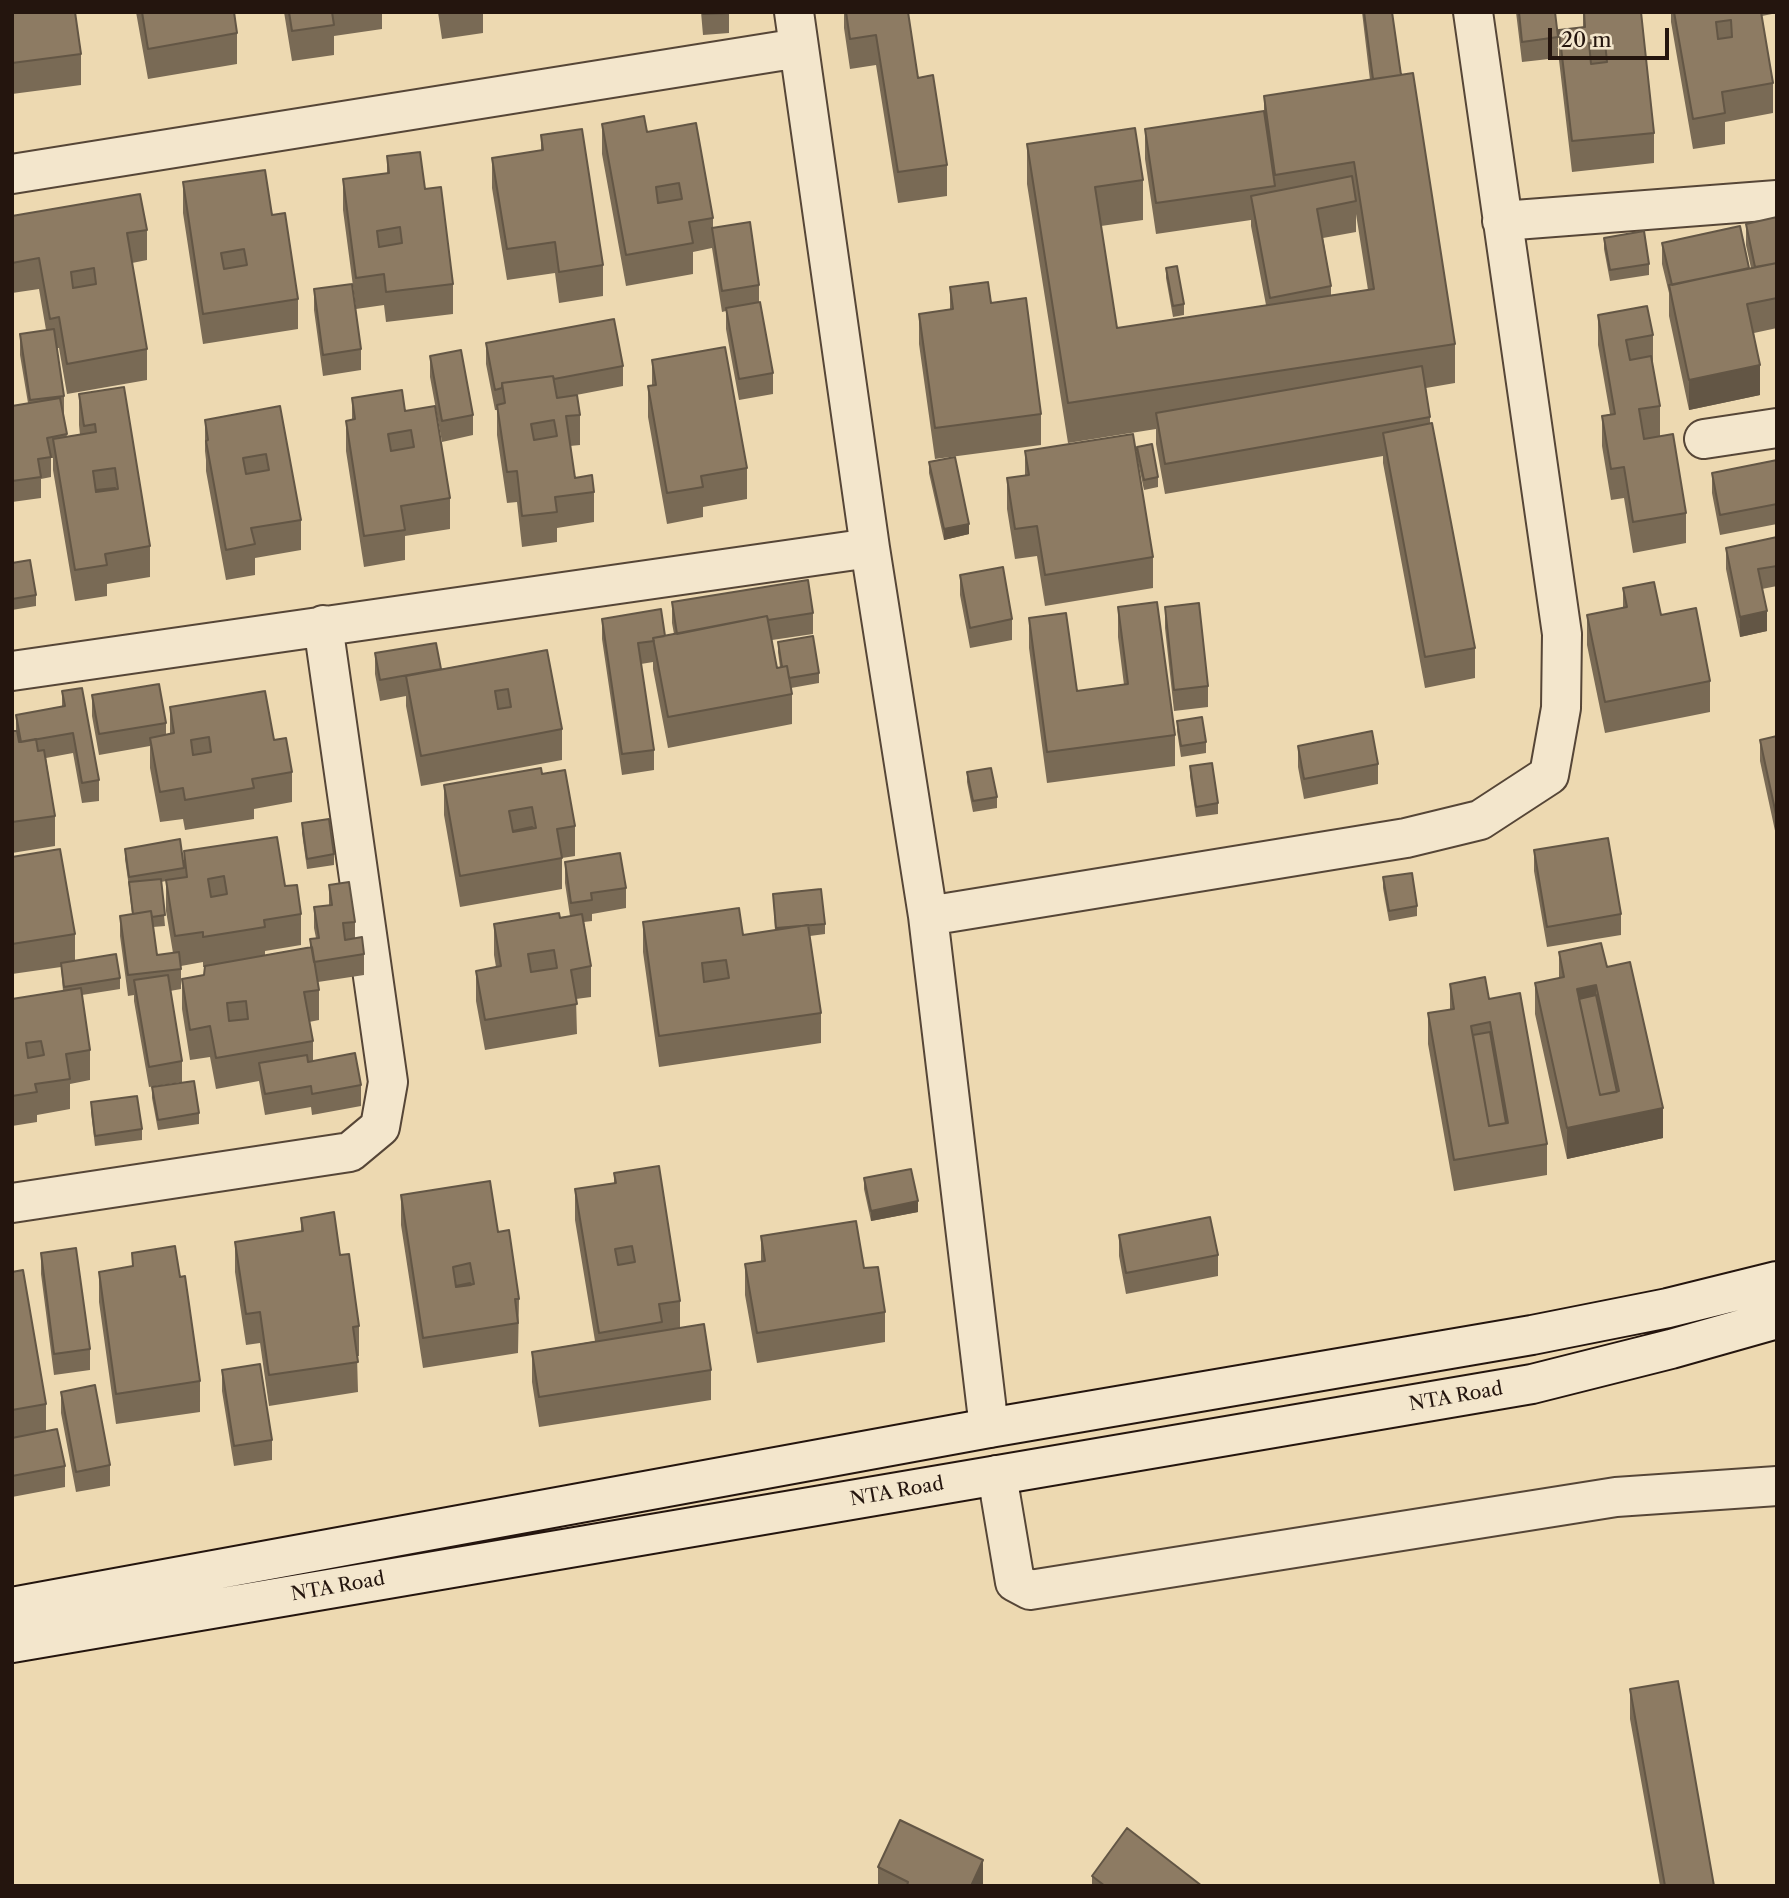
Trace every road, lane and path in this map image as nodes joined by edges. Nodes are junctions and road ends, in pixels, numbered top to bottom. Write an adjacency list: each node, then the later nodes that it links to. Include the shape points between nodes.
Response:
1 (1474, 12): 5 (street)
2 (797, 30): 3 (street); 8 (street)
3 (12, 174)
4 (1777, 200): 5 (street)
5 (1502, 222): 11 (street, via 1562,634 1561,708 1549,775 1480,820 1406,838)
6 (1777, 428): 7 (street)
7 (1704, 439)
8 (870, 548): 9 (street); 11 (street)
9 (323, 625): 10 (street); 12 (street, via 388,1082 380,1127 351,1152)
10 (12, 671)
11 (928, 916): 15 (street)
12 (12, 1203)
13 (1777, 1281): 15 (street, NTA Road, via 1532,1335)
14 (1777, 1319): 16 (street, NTA Road, via 1532,1384)
15 (989, 1428): 18 (street, NTA Road)
16 (997, 1475): 17 (street, via 1015,1582 1030,1590 1616,1497); 19 (street, NTA Road)
17 (1777, 1486)
18 (12, 1607)
19 (12, 1643)

